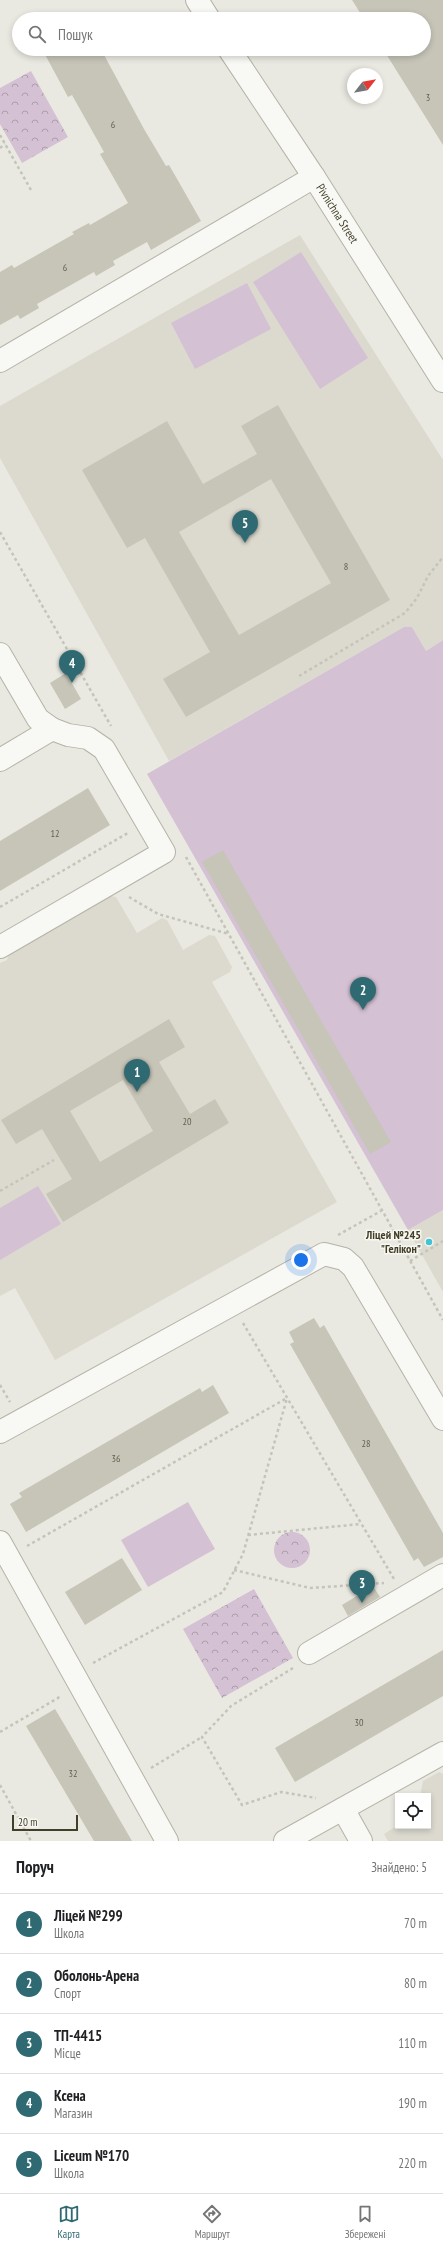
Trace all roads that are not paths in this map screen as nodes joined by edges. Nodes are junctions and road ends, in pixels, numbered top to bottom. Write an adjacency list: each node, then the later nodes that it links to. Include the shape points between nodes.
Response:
1 (197, 0): 2 (street)
2 (205, 12)
3 (234, 56): 4 (street, Pivnichna Street)
4 (314, 177): 5 (street); 6 (street, Pivnichna Street)
5 (0, 361)
6 (443, 381)
7 (0, 654): 8 (street, via 38,719)
8 (52, 729): 9 (street); 10 (street, via 88,738 104,749 164,852)
9 (0, 760)
10 (0, 947)
11 (443, 1419): 12 (street, via 353,1267 344,1259 324,1254)
12 (0, 1432)
13 (4, 1549): 18 (street)
14 (443, 1575): 15 (street)
15 (309, 1653)
16 (443, 1753): 17 (street)
17 (343, 1809): 19 (street); 20 (street)
18 (168, 1841)
19 (285, 1841)
20 (361, 1841)

